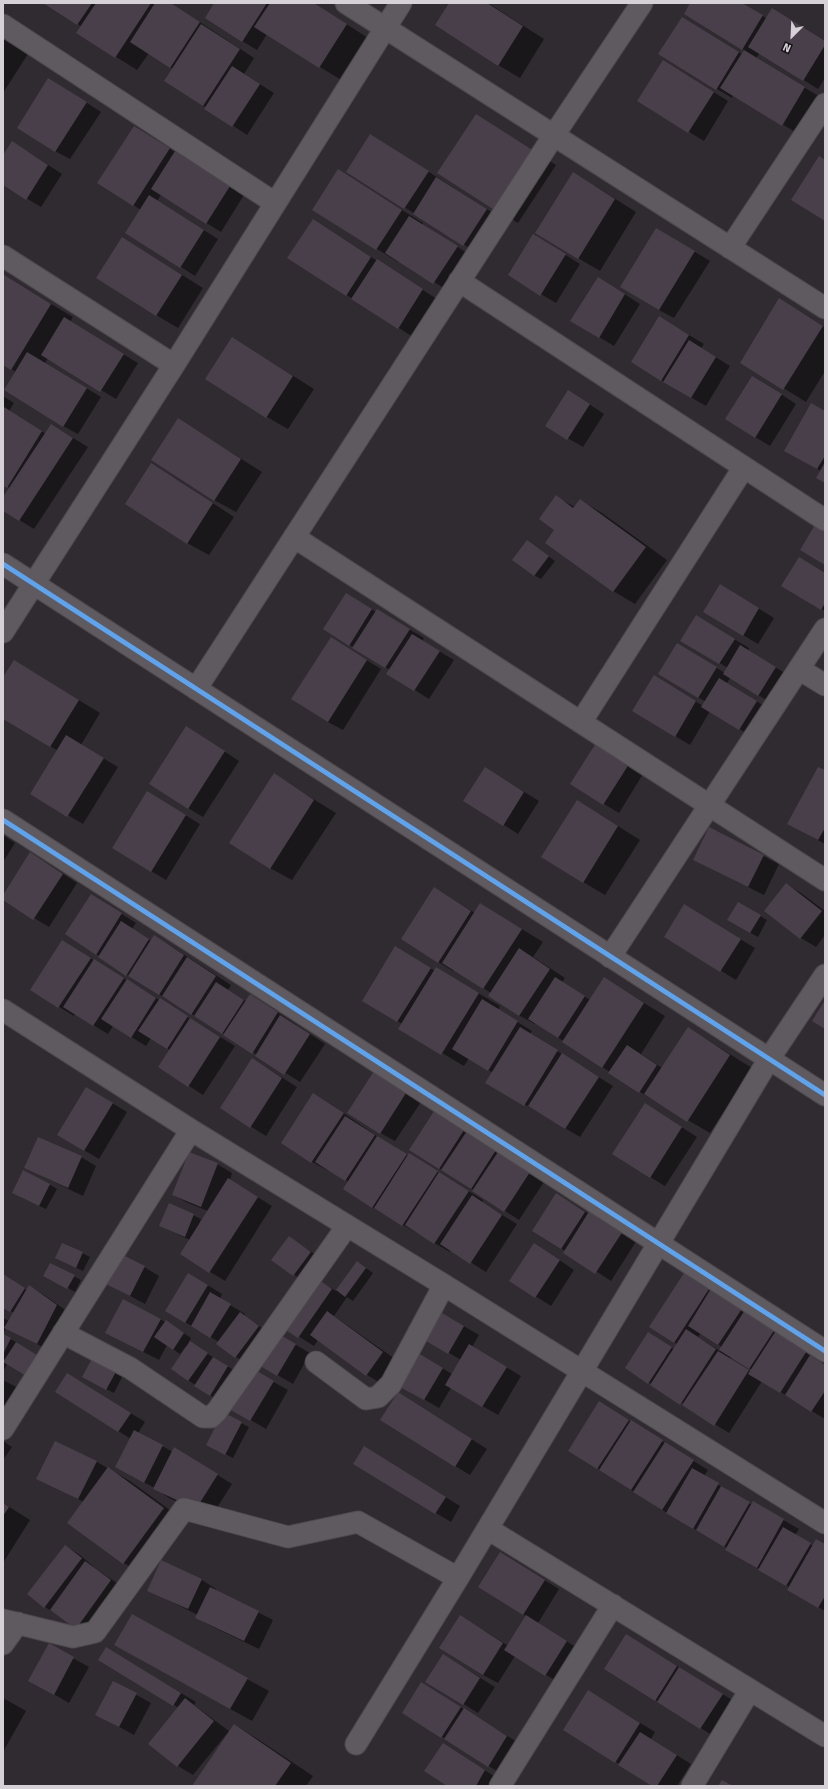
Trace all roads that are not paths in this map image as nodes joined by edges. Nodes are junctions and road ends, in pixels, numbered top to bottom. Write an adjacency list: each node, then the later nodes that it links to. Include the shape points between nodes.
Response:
1 (346, 3): 5 (street)
2 (401, 3): 5 (street)
3 (642, 3): 7 (street)
4 (3, 25): 8 (street)
5 (386, 27): 7 (street); 8 (street)
6 (825, 104): 9 (street)
7 (554, 135): 9 (street); 11 (street)
8 (275, 203): 13 (street)
9 (730, 248): 12 (street)
10 (3, 256): 13 (street)
11 (459, 281): 14 (street); 16 (street)
12 (825, 308)
13 (174, 365): 18 (street)
14 (744, 467): 15 (street); 24 (street)
15 (825, 520)
16 (294, 537): 23 (street); 24 (street)
17 (3, 564): 18 (street)
18 (34, 584): 20 (street); 23 (street)
19 (825, 629): 21 (street)
20 (3, 632)
21 (799, 669): 22 (street); 25 (street)
22 (825, 685)
23 (196, 689): 28 (street)
24 (581, 722): 25 (street)
25 (710, 805): 27 (street); 28 (street)
26 (3, 820): 35 (street)
27 (825, 880)
28 (610, 957): 31 (street)
29 (825, 975): 31 (street)
30 (3, 1010): 33 (street)
31 (769, 1059): 32 (street); 35 (street)
32 (825, 1095)
33 (191, 1130): 34 (street); 37 (street)
34 (346, 1226): 36 (street); 37 (street, via 211,1417 203,1416 130,1368)
35 (659, 1244): 38 (street); 40 (street)
36 (444, 1285): 39 (street, via 391,1384 378,1397 366,1399); 40 (street)
37 (63, 1333): 41 (street)
38 (825, 1351)
39 (316, 1362)
40 (582, 1372): 42 (street); 43 (street)
41 (3, 1430)
42 (825, 1523)
43 (488, 1529): 44 (street); 45 (street)
44 (458, 1578): 46 (street, via 358,1522 288,1537 184,1509 95,1632 73,1637); 50 (street)
45 (613, 1605): 48 (street); 51 (street)
46 (11, 1622): 47 (street)
47 (3, 1644)
48 (750, 1690): 49 (street); 52 (street)
49 (825, 1736)
50 (356, 1744)
51 (500, 1786)
52 (692, 1786)

